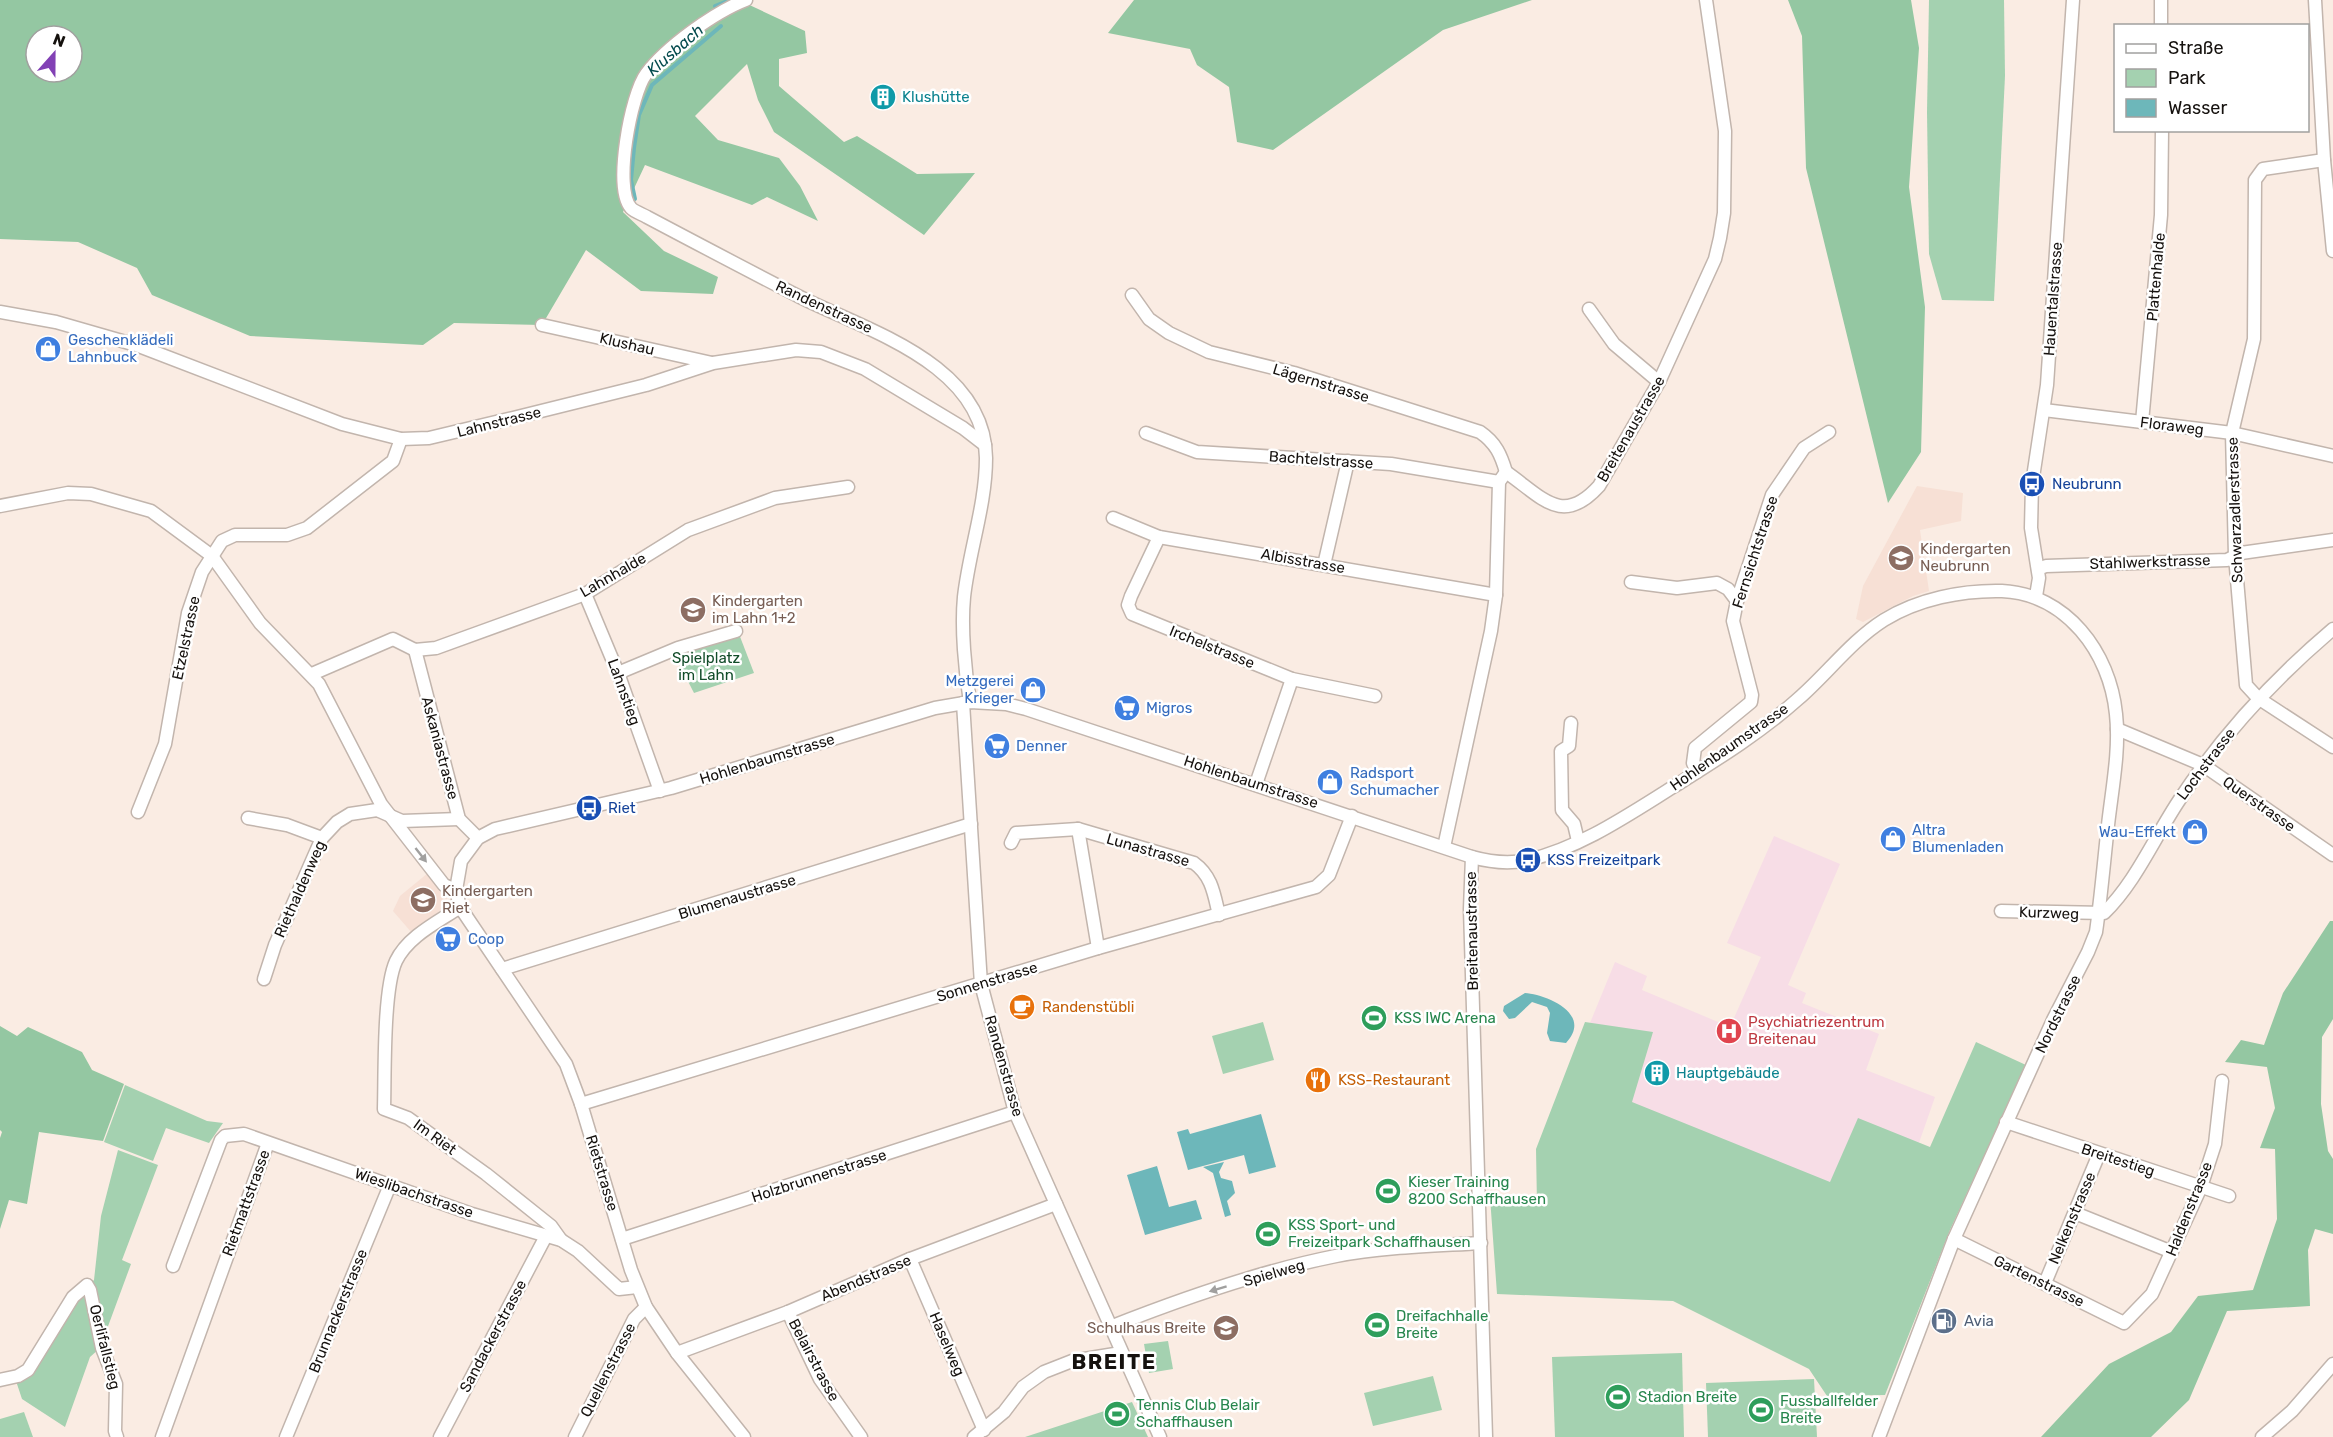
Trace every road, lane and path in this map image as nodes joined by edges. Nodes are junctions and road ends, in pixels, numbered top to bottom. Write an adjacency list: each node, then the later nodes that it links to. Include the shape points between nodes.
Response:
1 (746, 0): 23 (street, Randenstrasse, via 698,28 645,75 635,97 627,139 623,180 631,208 797,296 914,350 962,394)
2 (1706, 0): 16 (street, Breitenaustrasse, via 1725,131 1724,213 1715,259)
3 (2073, 0): 17 (street, Hauentalstrasse)
4 (2161, 0): 6 (street)
5 (2315, 0): 8 (street)
6 (2161, 24)
7 (2162, 132): 18 (street, Plattenhalde, via 2161,215)
8 (2324, 160): 9 (street); 21 (street, Schwarzadlerstrasse, via 2263,169 2254,180 2254,339)
9 (2330, 203): 10 (street)
10 (2333, 251)
11 (1132, 295): 26 (street, Lägernstrasse, via 1149,320 1199,349 1480,432 1501,454)
12 (1588, 309): 16 (street, via 1614,344)
13 (0, 312): 22 (street, Lahnstrasse, via 56,322 136,345 342,424)
14 (542, 325): 15 (street, Klushau)
15 (713, 363): 22 (street, Lahnstrasse, via 646,386 503,421 429,438); 23 (street, Lahnstrasse, via 796,350 844,358)
16 (1659, 382): 26 (street, Breitenaustrasse, via 1599,486 1586,500 1566,508 1554,505)
17 (2044, 410): 18 (street, Floraweg); 35 (street, Hauentalstrasse, via 2032,484 2031,528)
18 (2142, 422): 21 (street, Floraweg)
19 (1829, 432): 40 (street, Fernsichtstrasse, via 1804,448 1772,495)
20 (1146, 433): 25 (street, Bachtelstrasse, via 1197,452)
21 (2232, 433): 24 (street, Floraweg); 33 (street, Schwarzadlerstrasse)
22 (401, 439): 32 (street, Etzelstrasse, via 393,461 307,528 287,535 235,535 222,541)
23 (985, 445): 49 (street, Randenstrasse, via 985,482 964,600)
24 (2333, 456)
25 (1348, 461): 26 (street, Bachtelstrasse); 34 (street)
26 (1503, 477): 38 (street)
27 (848, 487): 37 (street, Lahnhalde, via 775,498 688,530)
28 (0, 506): 32 (street, via 68,492 91,494 151,511)
29 (1113, 518): 30 (street, Albisstrasse)
30 (1159, 537): 34 (street, Albisstrasse); 46 (street, Irchelstrasse, via 1131,596 1128,605 1132,614)
31 (2333, 540): 33 (street, Stahlwerkstrasse)
32 (212, 556): 45 (street, via 260,623); 57 (street, Etzelstrasse, via 202,572 188,613 165,744)
33 (2235, 556): 35 (street, Stahlwerkstrasse, via 2227,560); 48 (street, Schwarzadlerstrasse, via 2246,685)
34 (1324, 565): 38 (street, Albisstrasse)
35 (2038, 569): 39 (street, Hauentalstrasse)
36 (1631, 582): 40 (street, via 1677,588 1717,583)
37 (585, 594): 43 (street, Lahnhalde, via 436,648); 44 (street, Lahnstieg)
38 (1496, 595): 68 (street)
39 (2036, 596): 51 (street, Nordstrasse, via 2062,611 2091,642 2107,675); 54 (street, Hohlenbaumstrasse, via 1983,591 1928,601 1895,614 1872,629 1760,731)
40 (1737, 601): 54 (street, Fernsichtstrasse, via 1733,621 1751,702 1695,748 1693,763)
41 (2333, 629): 48 (street, Lochstrasse)
42 (736, 631): 44 (street, via 678,648)
43 (415, 650): 45 (street, Lahnhalde, via 393,639); 61 (street, Askaniastrasse)
44 (618, 673): 56 (street, Lahnstieg)
45 (312, 674): 58 (street)
46 (1292, 679): 47 (street, Irchelstrasse); 55 (street)
47 (1375, 696)
48 (2259, 698): 52 (street); 53 (street, Lochstrasse)
49 (967, 702): 55 (street, Hohlenbaumstrasse, via 1016,706); 56 (street, Hohlenbaumstrasse, via 909,715); 62 (street, Randenstrasse)
50 (1571, 723): 66 (street, via 1569,746 1561,751 1562,810 1574,824)
51 (2117, 729): 53 (street, Querstrasse); 74 (street, Nordstrasse)
52 (2333, 747)
53 (2203, 765): 69 (street, Querstrasse); 74 (street, Lochstrasse, via 2120,894 2104,913)
54 (1697, 772): 66 (street, Hohlenbaumstrasse)
55 (1256, 784): 59 (street, Hohlenbaumstrasse)
56 (660, 791): 65 (street, Hohlenbaumstrasse, via 506,826)
57 (138, 812)
58 (390, 815): 61 (street, Riethaldenweg, via 402,821); 64 (street, Riethaldenweg, via 377,810 350,814); 71 (street, one-way to 71, via 444,885)
59 (1352, 816): 68 (street, Hohlenbaumstrasse); 75 (street, Sonnenstrasse, via 1329,875 1316,887)
60 (248, 818): 64 (street, via 287,825)
61 (459, 819): 65 (street, Askaniastrasse)
62 (971, 824): 77 (street, Blumenaustrasse); 79 (street, Randenstrasse)
63 (1078, 829): 67 (street, Lunastrasse, via 1016,833); 75 (street, Lunastrasse, via 1194,863 1211,882); 76 (street)
64 (322, 838): 78 (street, Riethaldenweg)
65 (478, 838): 71 (street, via 461,861)
66 (1578, 841): 70 (street, Hohlenbaumstrasse, via 1520,861)
67 (1011, 843)
68 (1444, 847): 70 (street, Hohlenbaumstrasse)
69 (2333, 855)
70 (1472, 857): 95 (street, Breitenaustrasse, via 1470,909)
71 (456, 890): 72 (street)
72 (460, 907): 77 (street, Rietstrasse); 94 (street, Im Riet, via 412,940 396,961 387,1005 384,1109 408,1118 486,1174 551,1226)
73 (2001, 911): 74 (street, Kurzweg)
74 (2098, 913): 83 (street, Nordstrasse, via 2091,947)
75 (1219, 915): 76 (street, Sonnenstrasse)
76 (1098, 948): 79 (street, Sonnenstrasse)
77 (502, 969): 81 (street, Rietstrasse, via 556,1046)
78 (264, 979)
79 (981, 984): 81 (street, Sonnenstrasse); 82 (street, Randenstrasse)
80 (2222, 1081): 87 (street, Haldenstrasse, via 2215,1144)
81 (581, 1104): 92 (street, Rietstrasse)
82 (1015, 1112): 89 (street, Randenstrasse); 92 (street, Holzbrunnenstrasse)
83 (2006, 1122): 85 (street, Breitestieg); 93 (street, Nordstrasse)
84 (268, 1143): 86 (street, Wieslibachstrasse); 98 (street, Rietmattstrasse, via 244,1134 221,1140); 111 (street, Rietmattstrasse)
85 (2099, 1154): 87 (street, Breitestieg); 90 (street, Nelkenstrasse)
86 (390, 1185): 91 (street, Wieslibachstrasse); 112 (street, Brunnackerstrasse)
87 (2201, 1187): 88 (street, Breitestieg); 96 (street, Haldenstrasse)
88 (2229, 1196)
89 (1056, 1204): 97 (street, Abendstrasse); 104 (street, Randenstrasse)
90 (2075, 1213): 96 (street); 99 (street, Nelkenstrasse)
91 (546, 1236): 94 (street, Wieslibachstrasse); 113 (street, Sandackerstrasse)
92 (622, 1239): 100 (street, Rietstrasse)
93 (1954, 1239): 99 (street, Gartenstrasse); 119 (street, Nordstrasse)
94 (561, 1240): 100 (street, via 618,1289)
95 (1481, 1243): 104 (street, Spielweg, one-way to 104, via 1335,1256 1170,1303); 118 (street, Breitenaustrasse)
96 (2172, 1252): 103 (street, Haldenstrasse, via 2152,1294)
97 (910, 1259): 102 (street, Abendstrasse); 109 (street, Haselweg)
98 (173, 1266)
99 (2045, 1283): 103 (street, Gartenstrasse)
100 (637, 1287): 101 (street, Rietstrasse)
101 (646, 1307): 105 (street, Rietstrasse); 114 (street, Quellenstrasse, via 634,1318)
102 (788, 1312): 105 (street, Abendstrasse); 116 (street, Belairstrasse, via 820,1379)
103 (2124, 1323)
104 (1110, 1327): 106 (street, Randenstrasse)
105 (677, 1353): 115 (street, Rietstrasse)
106 (1121, 1353): 109 (street, via 1072,1361 1044,1372 1023,1387 1004,1412); 117 (street, Randenstrasse)
107 (2333, 1364): 120 (street, via 2292,1411)
108 (0, 1380): 110 (street, Oerlifallstieg, via 28,1370 73,1297 87,1285 102,1348 116,1384)
109 (979, 1434)
110 (117, 1437)
111 (162, 1437)
112 (286, 1437)
113 (440, 1437)
114 (575, 1437)
115 (744, 1437)
116 (861, 1437)
117 (1160, 1437)
118 (1486, 1437)
119 (1879, 1437)
120 (2262, 1437)

